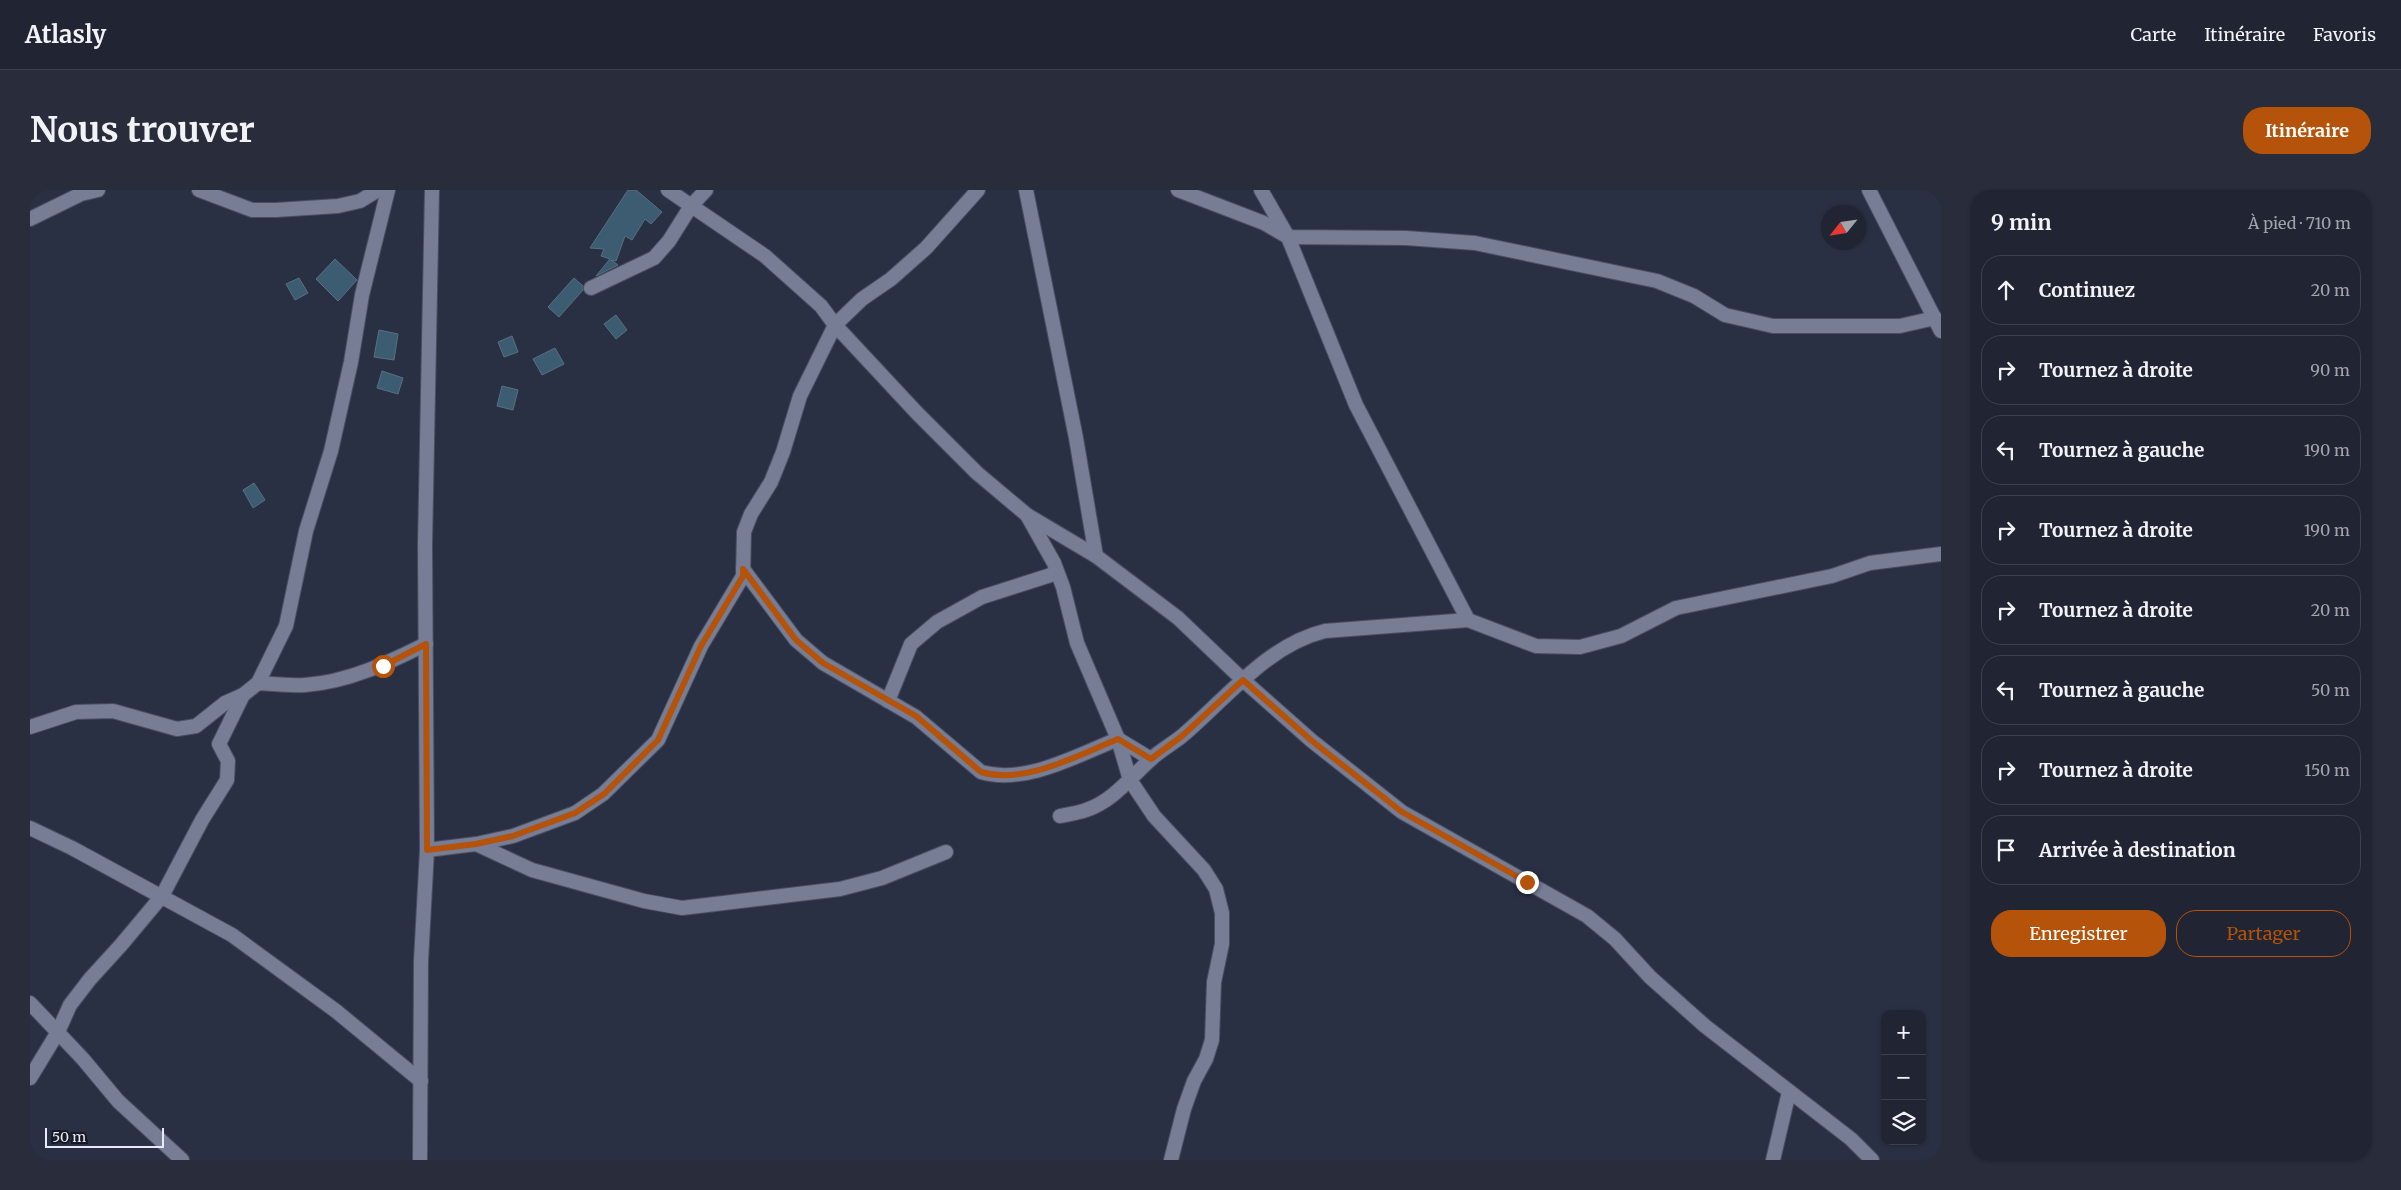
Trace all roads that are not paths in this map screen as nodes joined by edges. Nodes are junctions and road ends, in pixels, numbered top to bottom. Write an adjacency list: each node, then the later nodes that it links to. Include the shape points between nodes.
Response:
1 (98, 190): 13 (street)
2 (199, 190): 3 (street, via 252,210 276,210 338,206 360,201)
3 (378, 190)
4 (388, 190): 28 (street, via 362,295 331,451 306,532 286,626)
5 (432, 190): 26 (street)
6 (668, 190): 14 (street)
7 (706, 190): 14 (street)
8 (978, 190): 18 (street, via 926,248)
9 (1026, 190): 22 (street, via 1076,438)
10 (1178, 190): 16 (street, via 1264,224)
11 (1261, 190): 16 (street)
12 (1869, 190): 19 (street)
13 (79, 192): 15 (street)
14 (691, 206): 17 (street, via 654,258); 18 (street, via 764,256 821,306)
15 (30, 219)
16 (1288, 237): 19 (street, via 1406,238 1475,243 1657,280 1694,296 1725,315 1773,326); 25 (street, via 1356,405)
17 (591, 288)
18 (835, 324): 20 (street, via 970,466); 23 (street, via 800,396 771,482 744,532)
19 (1938, 325)
20 (1027, 514): 22 (street); 24 (street)
21 (1941, 554): 25 (street, via 1870,563 1832,576 1676,608 1621,636 1580,647 1536,646)
22 (1096, 556): 27 (street, via 1178,618)
23 (743, 569): 30 (street, via 796,640 823,663); 37 (street, via 743,576 701,646 658,740 604,794 575,813 513,836)
24 (1057, 573): 30 (street, via 982,597 937,622 911,644); 32 (street, via 1077,643)
25 (1468, 620): 27 (street, via 1324,631 1304,636)
26 (426, 644): 28 (street, via 383,666 334,680 304,685); 38 (street)
27 (1243, 680): 33 (street, via 1182,736); 45 (street, via 1312,741 1402,812 1586,916 1615,939 1650,977 1705,1026)
28 (258, 683): 29 (street)
29 (243, 695): 31 (street, via 226,703 196,726 177,729 113,711 76,712); 40 (street, via 219,744 228,761 227,780)
30 (888, 701): 32 (street, via 916,716 981,772 993,776 1029,773)
31 (30, 727)
32 (1118, 739): 33 (street); 34 (street)
33 (1151, 759): 34 (street)
34 (1130, 780): 35 (street, via 1087,810); 48 (street, via 1154,816 1204,870 1216,889 1222,913 1222,944 1214,982 1212,1040 1184,1109)
35 (1060, 816)
36 (30, 828): 40 (street)
37 (476, 844): 38 (street); 39 (street, via 532,870 644,901 682,908 840,889 882,878)
38 (427, 850): 44 (street, via 421,961)
39 (946, 852)
40 (162, 896): 42 (street, via 70,1005); 44 (street, via 232,935 336,1011)
41 (30, 1003): 42 (street)
42 (58, 1032): 43 (street); 46 (street, via 118,1101)
43 (30, 1078)
44 (421, 1081): 47 (street)
45 (1789, 1092): 49 (street); 50 (street)
46 (182, 1160)
47 (420, 1160)
48 (1171, 1160)
49 (1773, 1160)
50 (1872, 1160)

